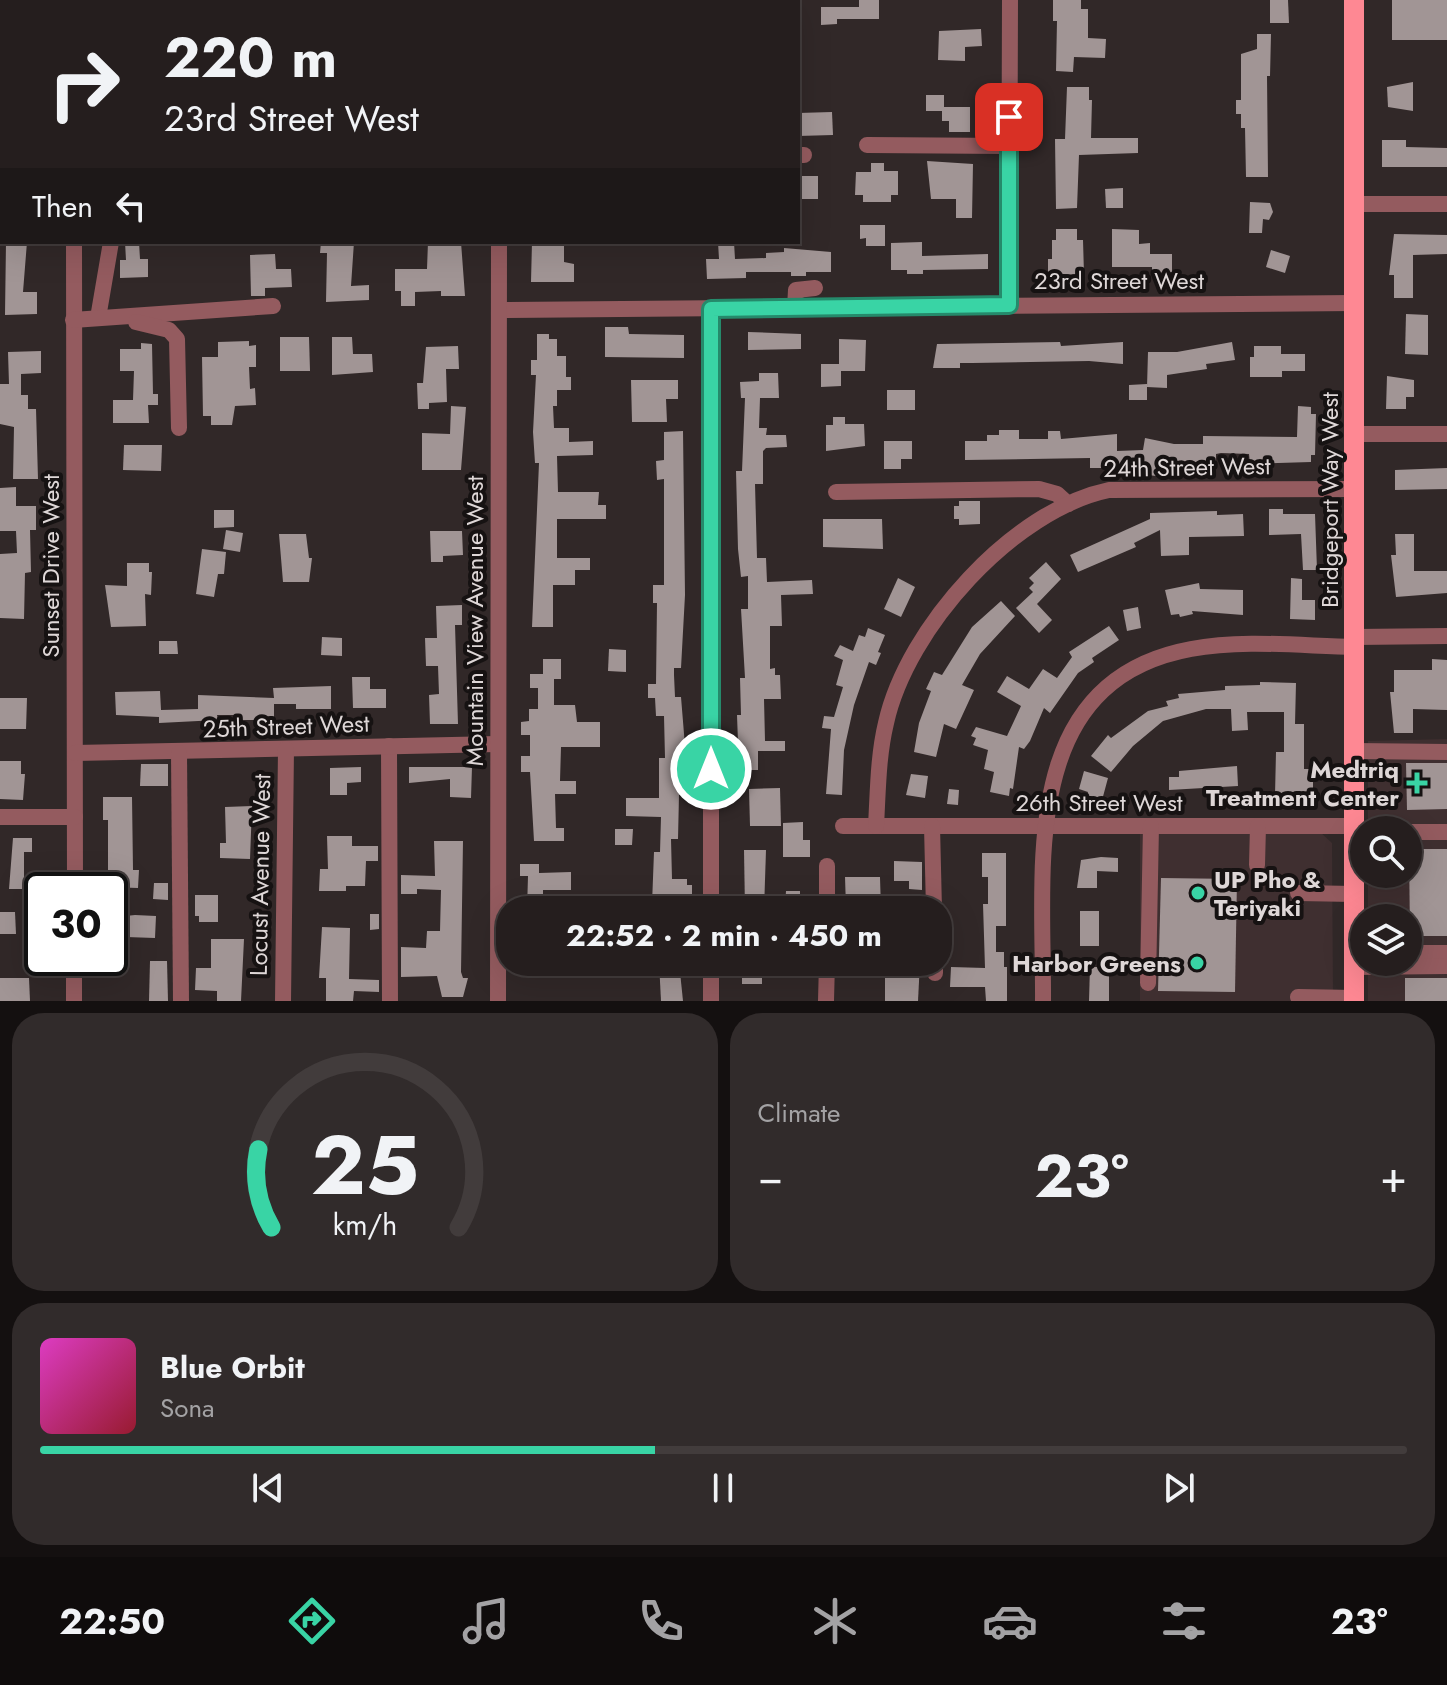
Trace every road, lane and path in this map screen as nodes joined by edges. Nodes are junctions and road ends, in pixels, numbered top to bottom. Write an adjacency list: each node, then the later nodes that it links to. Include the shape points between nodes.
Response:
1 (1010, 0): 4 (street)
2 (1354, 0): 5 (main road, Bridgeport Way West)
3 (867, 145): 4 (street)
4 (1009, 146): 12 (street)
5 (1354, 204): 6 (street); 11 (main road, Bridgeport Way West)
6 (1447, 204)
7 (74, 244): 18 (street, Sunset Drive West)
8 (111, 244): 17 (street)
9 (499, 244): 16 (street, Mountain View Avenue West)
10 (815, 288): 14 (street, via 796,290)
11 (1354, 303): 12 (street, 23rd Street West); 20 (main road, Bridgeport Way West)
12 (1009, 305): 14 (street, 23rd Street West)
13 (273, 306): 17 (street)
14 (795, 308): 15 (street, 23rd Street West)
15 (711, 309): 16 (street, 23rd Street West); 52 (street)
16 (499, 310): 27 (street, Mountain View Avenue West)
17 (102, 318): 18 (street); 19 (street, via 155,325 174,334 179,344)
18 (73, 320): 32 (street, Sunset Drive West)
19 (179, 428)
20 (1355, 434): 21 (street); 22 (main road, Bridgeport Way West)
21 (1447, 434)
22 (1355, 489): 24 (street, 24th Street West, via 1124,489); 26 (main road, Bridgeport Way West)
23 (836, 492): 24 (street, via 1039,489)
24 (1068, 504): 38 (street, 24th Street West, via 975,573 925,635 886,720)
25 (1447, 636): 26 (street)
26 (1355, 642): 30 (main road, Bridgeport Way West); 40 (street, via 1208,646 1132,671 1097,698 1074,728 1052,781)
27 (498, 744): 28 (street, 25th Street West); 71 (street, Mountain View Avenue West)
28 (389, 746): 29 (street, 25th Street West); 70 (street)
29 (286, 749): 33 (street, 25th Street West); 69 (street, Locust Avenue West)
30 (1355, 751): 31 (street); 34 (main road, Bridgeport Way West)
31 (1447, 752)
32 (75, 753): 33 (street, 25th Street West); 36 (street, Sunset Drive West)
33 (179, 753): 68 (street)
34 (1357, 816)
35 (0, 817): 36 (street)
36 (75, 817): 48 (street, Sunset Drive West)
37 (843, 826): 38 (street, 26th Street West)
38 (876, 826): 39 (street, 26th Street West)
39 (932, 826): 40 (street, 26th Street West); 54 (street)
40 (1044, 826): 41 (street, 26th Street West); 74 (street)
41 (1151, 826): 42 (street, 26th Street West); 64 (street)
42 (1258, 826): 43 (street, 26th Street West); 46 (street)
43 (1350, 831)
44 (1422, 832): 45 (street)
45 (1447, 832)
46 (1257, 865)
47 (827, 866): 53 (street)
48 (75, 872)
49 (1354, 888): 51 (main road, Bridgeport Way West)
50 (1298, 893): 51 (street)
51 (1354, 894): 55 (main road, Bridgeport Way West)
52 (711, 896)
53 (827, 896)
54 (934, 896)
55 (1354, 904)
56 (1422, 953): 57 (street)
57 (1447, 953)
58 (1422, 964): 59 (street)
59 (1447, 966)
60 (74, 976): 67 (street)
61 (711, 976): 72 (street)
62 (827, 976): 73 (street)
63 (1356, 976): 66 (main road, Bridgeport Way West)
64 (1148, 983)
65 (1298, 997): 66 (street)
66 (1354, 1000)
67 (74, 1001)
68 (181, 1001)
69 (283, 1001)
70 (390, 1001)
71 (498, 1001)
72 (711, 1001)
73 (826, 1001)
74 (1043, 1001)

